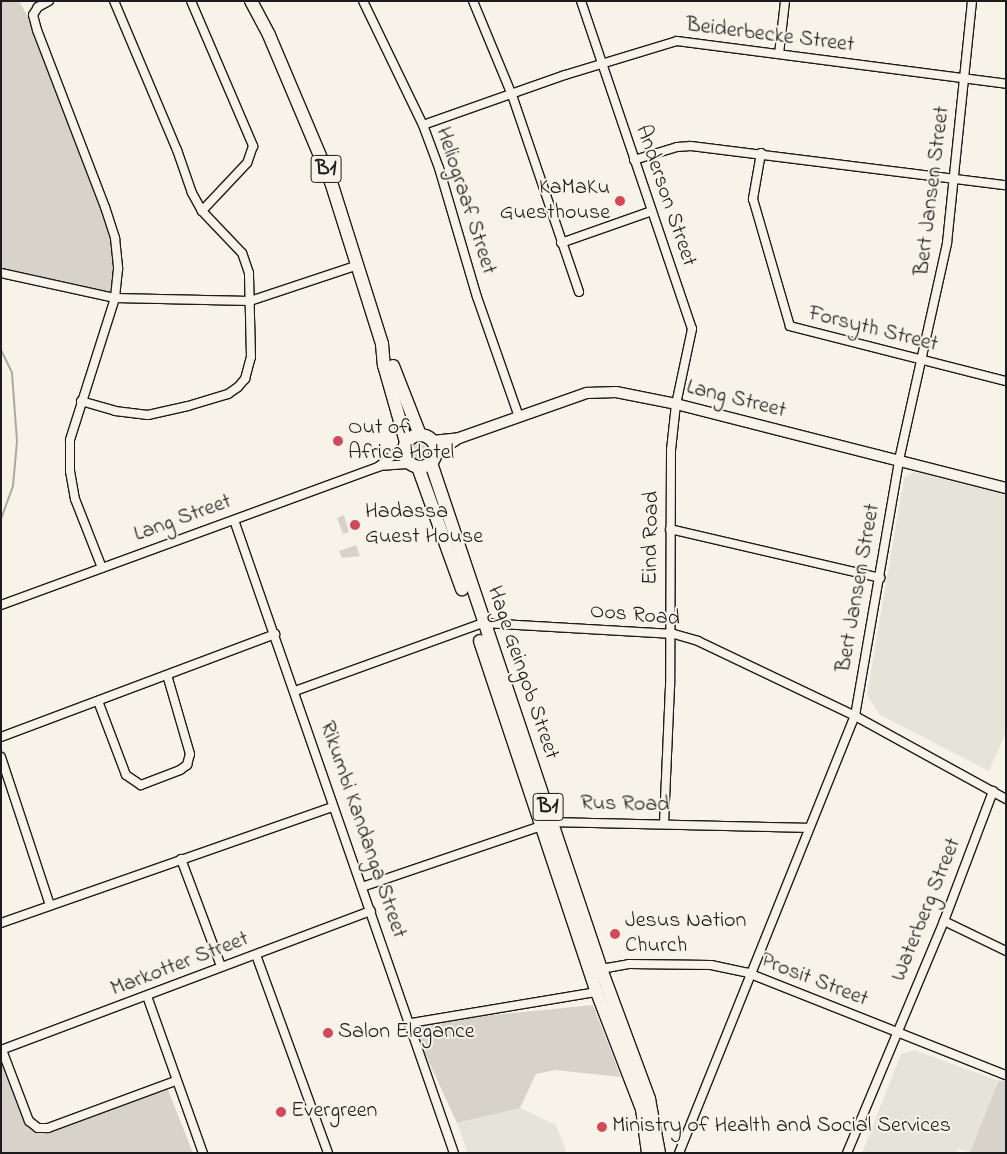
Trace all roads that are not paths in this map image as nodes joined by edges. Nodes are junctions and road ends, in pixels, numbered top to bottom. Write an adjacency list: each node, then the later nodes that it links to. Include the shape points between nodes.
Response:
1 (49, 1): 26 (street, via 38,7 33,15 115,238 118,269)
2 (114, 1): 20 (street)
3 (191, 1): 20 (street, via 253,146 247,164)
4 (251, 1): 23 (highway, B1, via 269,35 331,182)
5 (363, 1): 15 (street, Heliograaf Street)
6 (473, 1): 14 (street)
7 (581, 1): 11 (street, Anderson Street)
8 (785, 1): 10 (street)
9 (972, 1): 12 (street, Bert Jansen Street)
10 (779, 54): 11 (street, Beiderbecke Street, via 678,41); 12 (street, Beiderbecke Street)
11 (601, 64): 14 (street, Beiderbecke Street); 17 (street, Anderson Street)
12 (964, 80): 13 (street, Beiderbecke Street); 18 (street, Bert Jansen Street)
13 (1006, 84)
14 (512, 95): 15 (street, Beiderbecke Street); 22 (street)
15 (423, 126): 33 (street, Heliograaf Street)
16 (761, 153): 17 (street, via 677,147); 18 (street); 29 (street, Forsyth Street, via 753,199 788,324)
17 (634, 160): 21 (street, Anderson Street)
18 (955, 177): 19 (street); 29 (street, Bert Jansen Street, via 947,243)
19 (1006, 185)
20 (202, 211): 27 (street, via 242,253 249,273)
21 (652, 211): 22 (street); 32 (street, Anderson Street, via 692,329)
22 (561, 242): 25 (street)
23 (358, 265): 27 (street); 28 (highway, B1)
24 (1, 273): 26 (street)
25 (579, 292)
26 (115, 298): 27 (street); 31 (street)
27 (250, 301): 31 (street, via 249,370 241,383 228,394 148,415 115,411)
28 (382, 344): 34 (highway, B1, via 391,359); 35 (highway, B1, via 384,365)
29 (921, 361): 30 (street, Forsyth Street); 37 (street, Bert Jansen Street)
30 (1006, 381)
31 (81, 401): 43 (street, via 70,440 70,470 75,499)
32 (676, 404): 33 (street, Lang Street, via 616,392 594,392); 37 (street, Lang Street); 42 (street, Eind Road)
33 (519, 416): 36 (street, Lang Street, via 459,438)
34 (420, 435): 35 (highway); 36 (highway)
35 (405, 444): 38 (highway, Hage Geingob Street / B1, via 404,456); 39 (street, Lang Street)
36 (433, 452): 38 (highway); 46 (highway, Hage Geingob Street / B1)
37 (899, 460): 40 (street, Lang Street); 44 (street, Bert Jansen Street)
38 (414, 466): 39 (street, Lang Street); 46 (highway, Hage Geingob Street / B1)
39 (378, 467): 41 (street, Lang Street)
40 (1006, 488)
41 (234, 520): 43 (street, Lang Street); 47 (street, Rikumbi Kandanga Street)
42 (670, 529): 44 (street); 48 (street, Eind Road)
43 (102, 568): 45 (street, Lang Street)
44 (880, 578): 52 (street, Bert Jansen Street)
45 (1, 605)
46 (479, 625): 48 (street, Oos Road); 50 (street, Oos Road); 59 (highway, Hage Geingob Street / B1)
47 (275, 634): 49 (street); 50 (street, Rikumbi Kandanga Street)
48 (668, 634): 52 (street, Oos Road, via 698,642); 58 (street, Eind Road, via 670,686)
49 (167, 675): 51 (street); 51 (street, via 190,754 187,765 180,770 141,785 126,775)
50 (295, 691): 57 (street, Rikumbi Kandanga Street)
51 (98, 700): 53 (street)
52 (855, 716): 55 (street, Oos Road); 60 (street, Bert Jansen Street)
53 (1, 737)
54 (1, 757): 63 (street)
55 (993, 791): 56 (street, Oos Road); 65 (street, Waterberg Street)
56 (1006, 798)
57 (332, 807): 61 (street); 62 (street, Rikumbi Kandanga Street)
58 (664, 823): 59 (street, Rus Road); 60 (street, Rus Road)
59 (548, 824): 62 (street, Rus Road); 70 (highway, Hage Geingob Street / B1); 72 (highway, Hage Geingob Street / B1)
60 (809, 828): 71 (street, Bert Jansen Street)
61 (181, 858): 63 (street); 69 (street)
62 (362, 887): 64 (street, Rikumbi Kandanga Street)
63 (50, 905): 66 (street)
64 (371, 911): 68 (street, Markotter Street); 74 (street, Rikumbi Kandanga Street)
65 (944, 921): 67 (street); 75 (street, Waterberg Street)
66 (1, 923)
67 (1006, 952)
68 (256, 955): 69 (street, Markotter Street); 80 (street)
69 (221, 966): 73 (street, Markotter Street)
70 (601, 969): 71 (street, Prosit Street, via 629,964 711,966); 83 (highway, Hage Geingob Street / B1, via 649,1099)
71 (748, 973): 75 (street, Prosit Street); 84 (street, Bert Jansen Street)
72 (597, 992): 74 (street); 82 (highway, Hage Geingob Street / B1, via 642,1109)
73 (147, 996): 76 (street, Markotter Street); 78 (street)
74 (411, 1024): 81 (street, Rikumbi Kandanga Street)
75 (896, 1032): 77 (street, Prosit Street); 85 (street, Waterberg Street)
76 (2, 1050): 78 (street, via 29,1121 38,1128 48,1128)
77 (1006, 1075)
78 (175, 1082): 79 (street)
79 (203, 1153)
80 (328, 1153)
81 (454, 1153)
82 (648, 1153)
83 (659, 1153)
84 (679, 1153)
85 (847, 1153)

